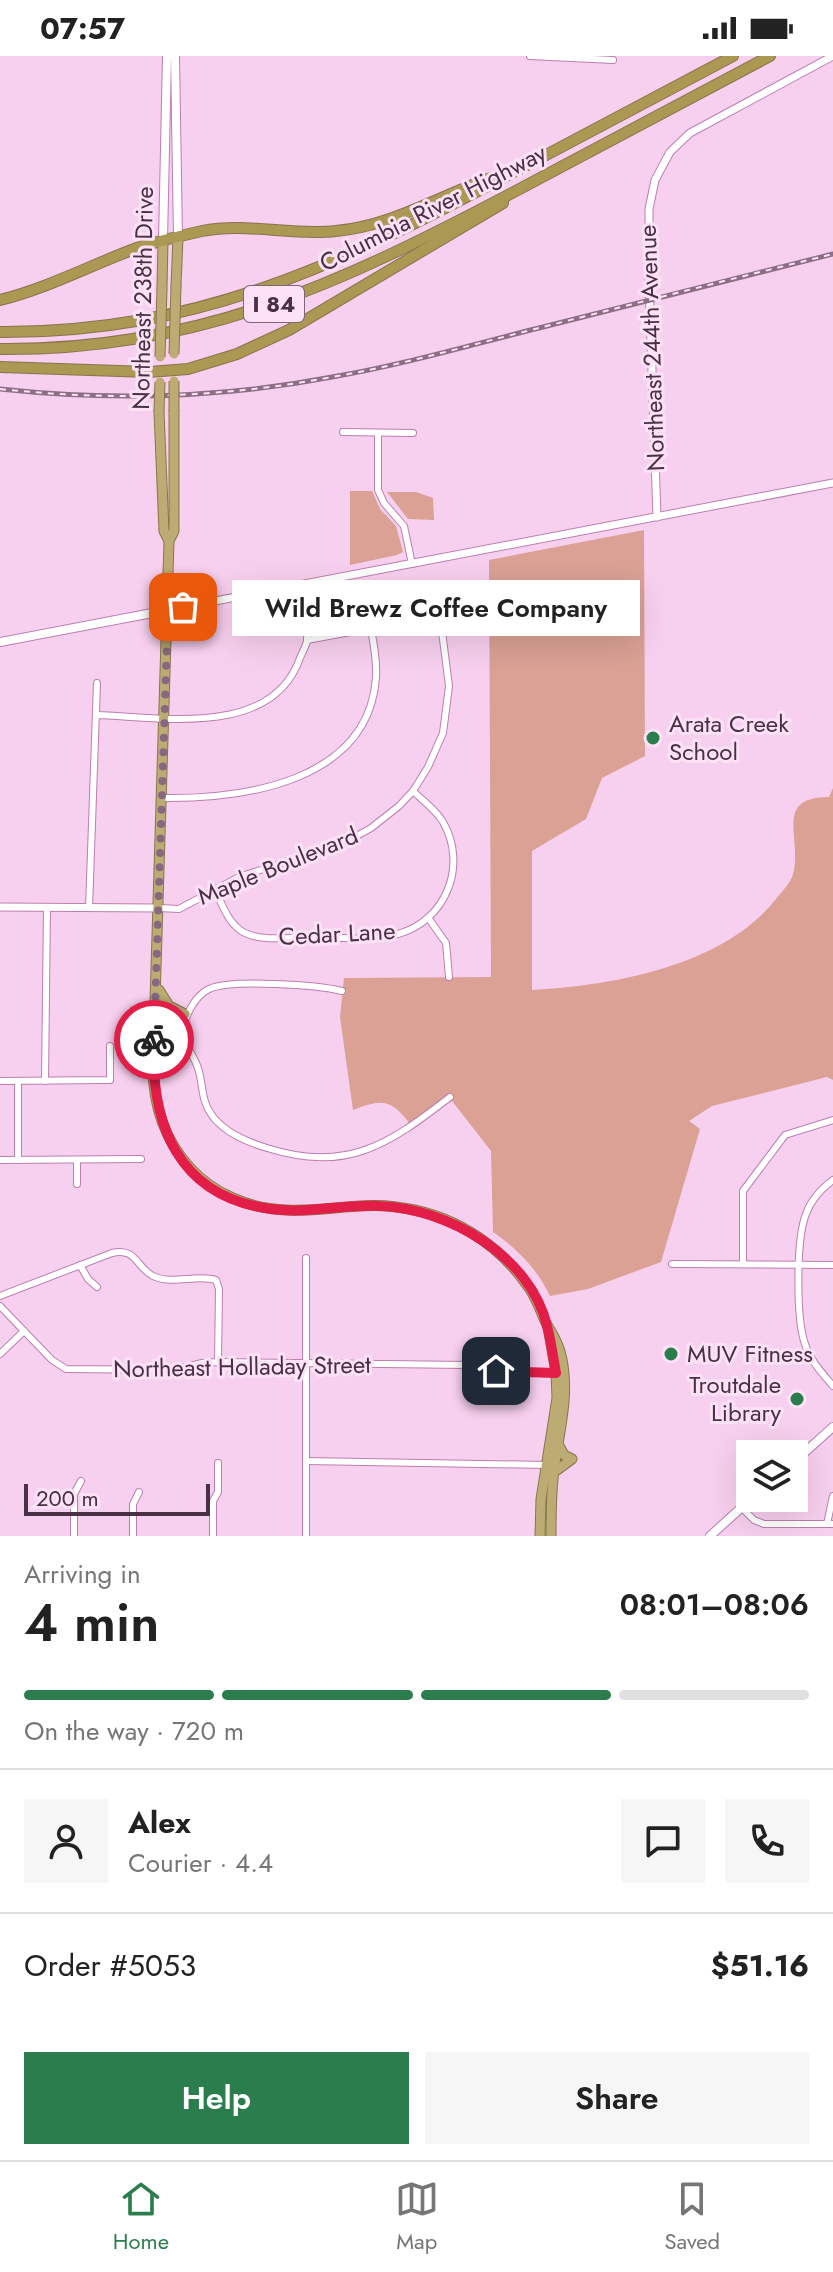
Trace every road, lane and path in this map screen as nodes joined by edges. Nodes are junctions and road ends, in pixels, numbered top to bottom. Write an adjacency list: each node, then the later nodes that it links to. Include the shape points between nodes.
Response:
1 (530, 56): 6 (street)
2 (733, 56): 7 (highway, Columbia River Highway / I 84)
3 (770, 56): 8 (highway, Columbia River Highway / I 84)
4 (833, 56): 21 (street, Northeast 244th Avenue, via 690,133 670,152 655,180 649,209 649,282)
5 (168, 57): 9 (main road, Northeast 238th Drive); 10 (main road, Northeast 238th Drive)
6 (613, 60)
7 (523, 167): 9 (highway, via 364,227 308,233 225,228); 12 (highway, Columbia River Highway / I 84, via 384,239 258,291 133,322)
8 (525, 186): 13 (highway, Columbia River Highway / I 84, via 350,274 247,313 130,340); 16 (highway, via 492,212 270,340)
9 (178, 237): 10 (highway); 16 (highway, Northeast 238th Drive, bridge)
10 (163, 241): 11 (highway); 15 (highway, Northeast 238th Drive, bridge)
11 (0, 300)
12 (0, 332)
13 (0, 349)
14 (0, 367): 15 (highway)
15 (160, 376): 16 (highway); 22 (highway, Northeast 238th Drive, bridge, via 164,531)
16 (174, 376): 22 (highway, Northeast 238th Drive, bridge, via 174,531)
17 (343, 432): 18 (street)
18 (378, 433): 19 (street); 23 (street, via 378,490 404,526)
19 (413, 433)
20 (833, 483): 21 (street)
21 (657, 517): 23 (street)
22 (169, 541): 26 (highway, Northeast 238th Drive)
23 (412, 564): 24 (street)
24 (297, 586): 26 (street); 29 (street)
25 (485, 607): 27 (street)
26 (168, 610): 30 (main road); 33 (highway, Northeast 238th Drive)
27 (440, 616): 28 (street); 34 (street, Maple Boulevard, via 449,678 446,716 434,755)
28 (371, 629): 29 (street); 35 (street, via 376,669 372,701 361,726 335,754 265,789 218,798)
29 (307, 640): 33 (street, via 291,678 266,702 223,716)
30 (0, 642)
31 (97, 683): 32 (street)
32 (96, 715): 33 (street); 39 (street)
33 (165, 717): 35 (highway, Northeast 238th Drive)
34 (413, 791): 36 (street, Maple Boulevard, via 388,816 346,842); 41 (street, Cedar Lane, via 442,821 453,847 449,886)
35 (162, 798): 40 (highway, Northeast 238th Drive)
36 (215, 889): 40 (street, Maple Boulevard, via 185,904); 41 (street, Cedar Lane, via 233,923 261,937 394,935)
37 (0, 907): 38 (street)
38 (47, 907): 39 (street); 50 (street)
39 (89, 908): 40 (street)
40 (159, 908): 43 (highway, Northeast 238th Drive)
41 (429, 919): 42 (street, via 446,943)
42 (449, 977)
43 (157, 982): 45 (highway, via 164,1001); 46 (highway, Northeast 238th Drive)
44 (342, 991): 45 (street, via 293,984 225,986 206,991)
45 (186, 1014): 46 (street); 51 (street, via 183,1036 207,1107 219,1123 259,1146 306,1158 354,1154 392,1139)
46 (155, 1018): 72 (highway, Northeast 238th Drive, via 153,1080 165,1135 211,1186 269,1209 413,1210 479,1236 528,1286 548,1327)
47 (110, 1046): 50 (street, via 110,1080)
48 (0, 1081): 49 (street)
49 (18, 1081): 50 (street); 55 (street)
50 (45, 1081)
51 (450, 1097)
52 (833, 1120): 61 (street, via 785,1135 743,1191)
53 (141, 1159): 56 (street)
54 (0, 1160): 55 (street)
55 (18, 1160): 56 (street)
56 (77, 1160): 58 (street)
57 (833, 1180): 63 (street, via 807,1211)
58 (77, 1184)
59 (306, 1258): 71 (street)
60 (672, 1264): 61 (street)
61 (743, 1264): 63 (street)
62 (80, 1265): 65 (street); 66 (street); 70 (street, via 126,1252 156,1277 216,1280)
63 (800, 1265): 64 (street); 73 (street, via 801,1332 808,1354)
64 (833, 1265)
65 (97, 1287)
66 (0, 1296)
67 (0, 1306): 68 (street, Northeast Holladay Street)
68 (24, 1331): 69 (street); 70 (street, Northeast Holladay Street, via 66,1369 174,1370)
69 (0, 1354)
70 (218, 1362): 71 (street, Northeast Holladay Street)
71 (306, 1364): 72 (street, Northeast Holladay Street, via 468,1365); 77 (street)
72 (560, 1374): 75 (highway, via 564,1406); 79 (highway)
73 (833, 1386)
74 (833, 1427): 76 (main road)
75 (558, 1444): 80 (highway); 80 (highway, via 572,1459)
76 (808, 1449)
77 (306, 1461): 79 (street); 90 (street)
78 (218, 1463): 89 (street)
79 (546, 1465): 91 (highway)
80 (553, 1473): 92 (highway)
81 (81, 1481): 87 (street, via 74,1494)
82 (139, 1492): 88 (street, via 133,1504)
83 (833, 1496): 86 (street)
84 (736, 1512): 93 (main road)
85 (746, 1512): 86 (street, via 764,1524)
86 (830, 1524)
87 (74, 1536)
88 (133, 1536)
89 (213, 1536)
90 (306, 1536)
91 (540, 1536)
92 (551, 1536)
93 (710, 1536)

